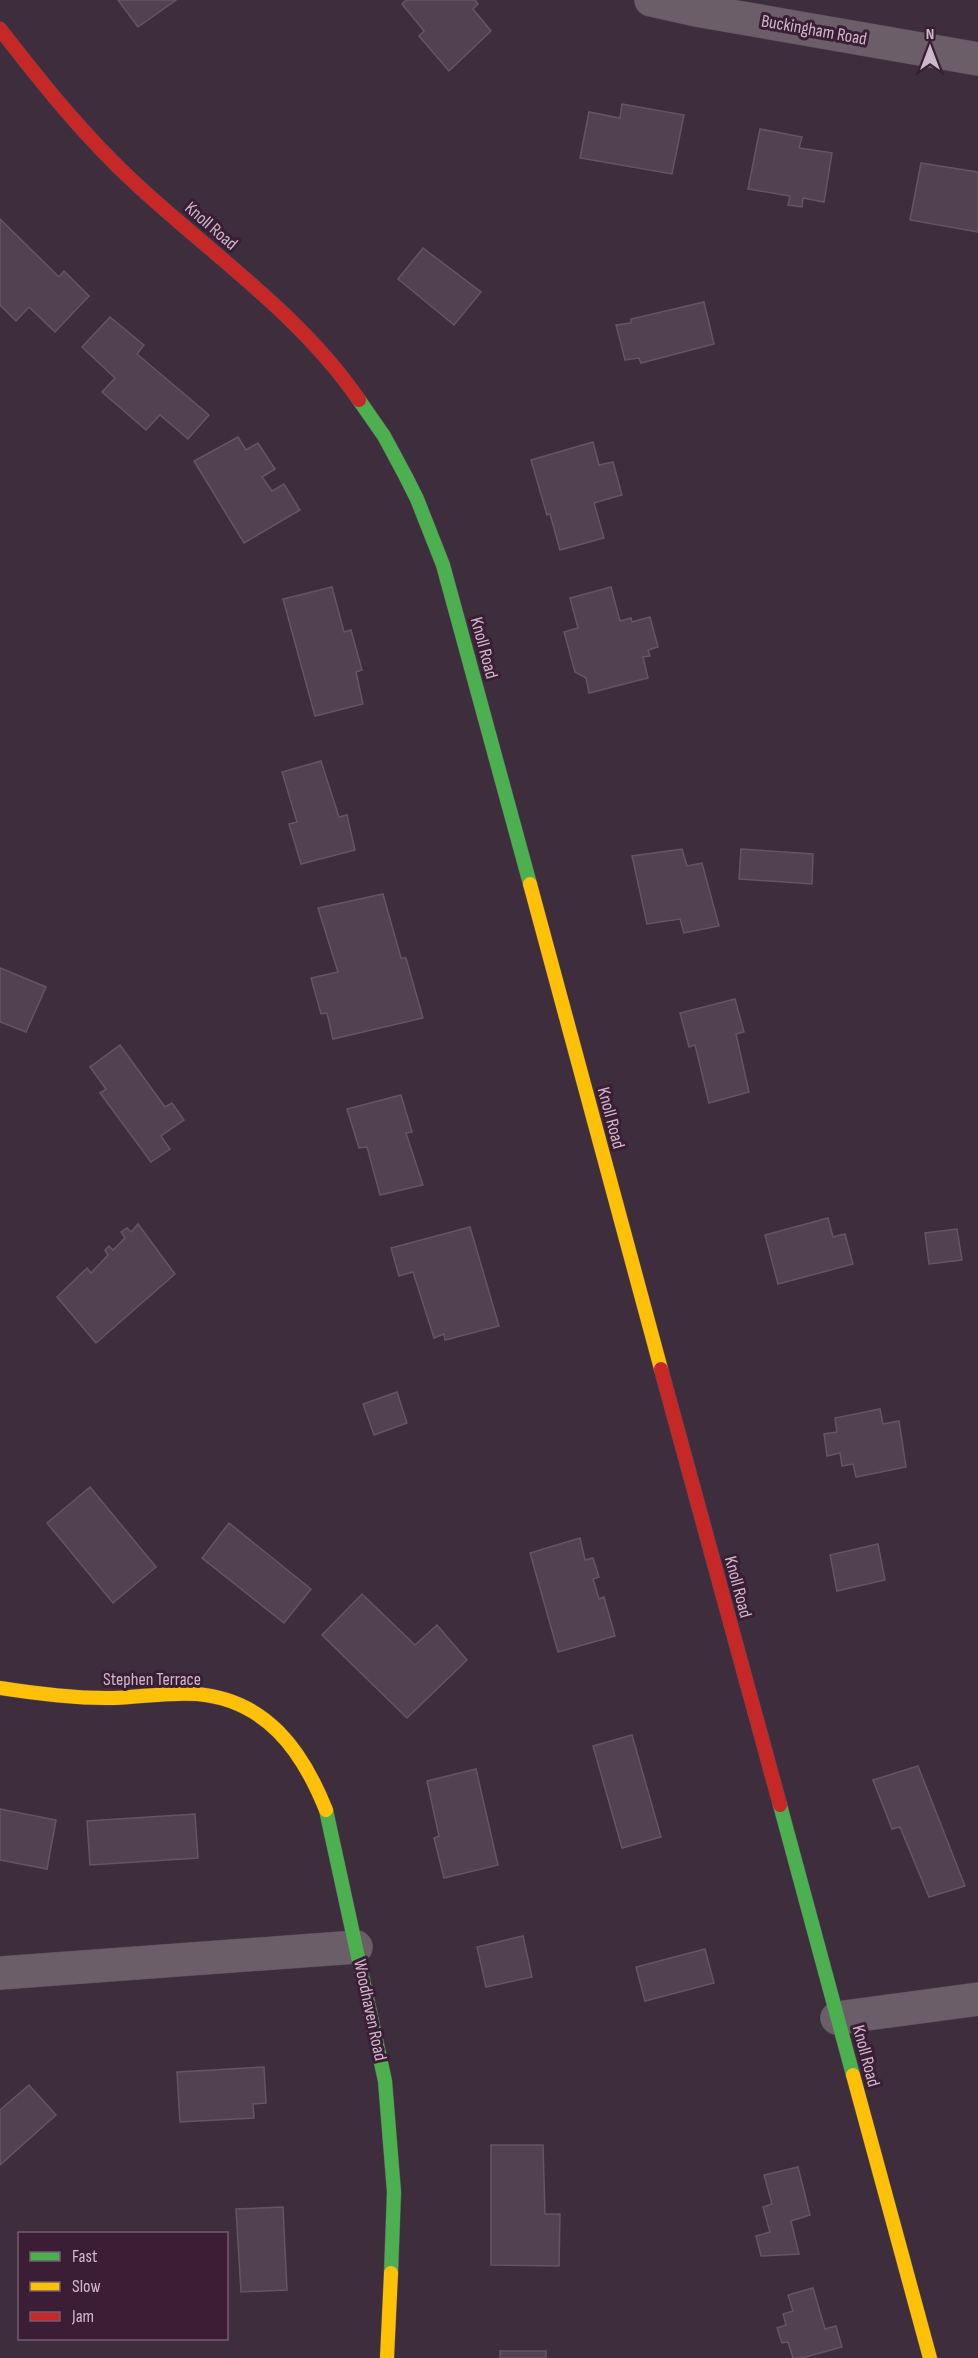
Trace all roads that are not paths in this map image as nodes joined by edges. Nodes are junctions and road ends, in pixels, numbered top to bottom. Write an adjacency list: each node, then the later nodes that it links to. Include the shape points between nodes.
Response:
1 (651, 0): 3 (street, Buckingham Road)
2 (0, 29): 8 (street, Knoll Road, via 67,114 134,182 295,324 346,381 384,436 417,499 446,577)
3 (978, 59)
4 (0, 1688): 5 (street, Stephen Terrace, via 105,1698 197,1694 221,1698 264,1718 303,1759 320,1792)
5 (356, 1947): 6 (street, Woodhaven Road); 9 (street, Woodhaven Road, via 385,2080 394,2192)
6 (0, 1973)
7 (978, 1999): 8 (street)
8 (837, 2018): 10 (street, Knoll Road)
9 (387, 2358)
10 (930, 2358)

